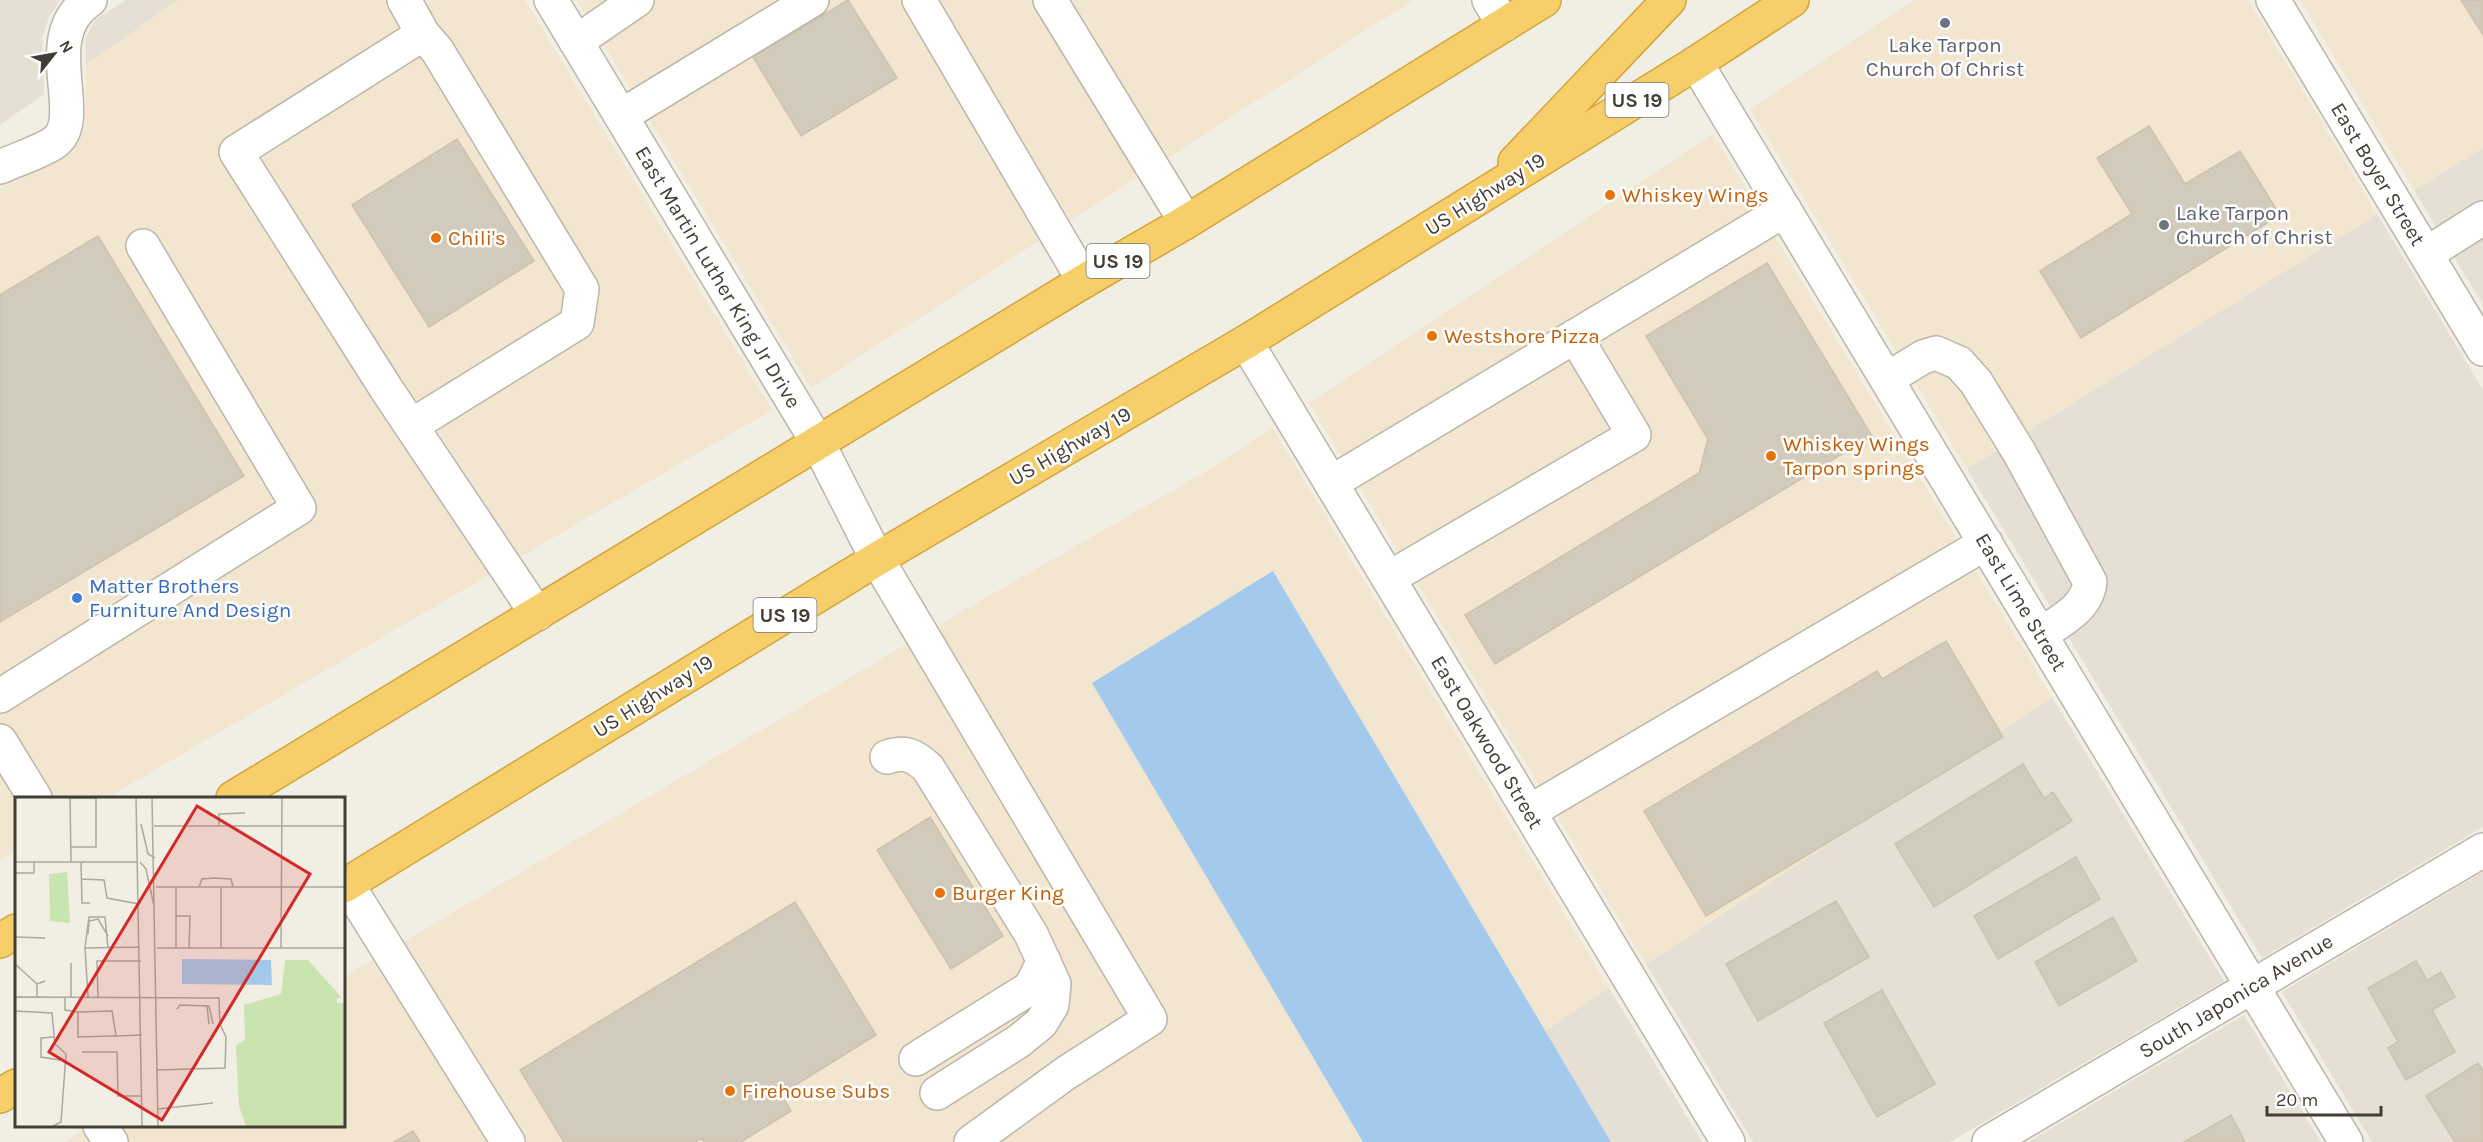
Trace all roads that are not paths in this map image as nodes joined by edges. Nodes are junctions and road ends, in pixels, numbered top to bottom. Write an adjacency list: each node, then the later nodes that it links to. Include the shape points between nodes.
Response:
1 (90, 0): 17 (street, via 80,6 65,33 63,131 56,141)
2 (404, 0): 13 (street)
3 (551, 0): 14 (street, East Martin Luther King Jr Drive)
4 (637, 0): 14 (street)
5 (813, 0): 16 (street)
6 (919, 0): 24 (street)
7 (1050, 0): 21 (street)
8 (1544, 0): 12 (highway, US 19)
9 (1669, 0): 18 (highway)
10 (1792, 0): 15 (highway, US Highway 19 / US 19)
11 (2273, 0): 23 (street, East Boyer Street)
12 (1496, 12): 21 (highway, US 19)
13 (423, 34): 29 (street, via 437,50 582,289 576,323); 29 (street, via 236,152)
14 (576, 42): 16 (street, East Martin Luther King Jr Drive)
15 (1696, 63): 18 (highway, US Highway 19 / US 19); 19 (street, East Lime Street)
16 (621, 116): 30 (street, East Martin Luther King Jr Drive)
17 (3, 159)
18 (1480, 198): 26 (highway, US Highway 19 / US 19)
19 (1785, 210): 25 (street); 28 (street, East Lime Street)
20 (2483, 218): 23 (street)
21 (1186, 222): 24 (highway, US 19)
22 (143, 246): 37 (street, via 299,508)
23 (2426, 254): 27 (street, East Boyer Street)
24 (1084, 281): 30 (highway, US 19)
25 (1575, 336): 31 (street); 34 (street, via 1634,435)
26 (1246, 342): 31 (street, East Oakwood Street); 33 (highway, US Highway 19 / US 19)
27 (2483, 349)
28 (1887, 378): 32 (street, East Lime Street); 36 (street, via 1936,353 1959,363 1976,382 2019,452 2090,582 2082,603)
29 (411, 426): 35 (street)
30 (818, 443): 33 (street, East Martin Luther King Jr Drive); 35 (highway, US 19)
31 (1331, 483): 34 (street, East Oakwood Street)
32 (1986, 543): 36 (street, East Lime Street); 42 (street)
33 (876, 559): 44 (highway, US Highway 19 / US 19); 56 (street, East Martin Luther King Jr Drive, via 1150,1019 1066,1073)
34 (1389, 579): 42 (street, East Oakwood Street)
35 (537, 614): 41 (highway, US 19)
36 (2040, 634): 48 (street, East Lime Street)
37 (0, 696)
38 (0, 741): 40 (street)
39 (887, 757): 47 (street, via 900,753 915,756 928,768)
40 (34, 797)
41 (235, 797)
42 (1529, 812): 57 (street, East Oakwood Street)
43 (2483, 849): 48 (street, South Japonica Avenue)
44 (345, 885): 55 (street)
45 (15, 932): 46 (highway)
46 (0, 941)
47 (1044, 961): 49 (street, via 1030,988); 51 (street, via 1054,984 1052,1005 1041,1023)
48 (2253, 987): 58 (street, South Japonica Avenue); 59 (street, East Lime Street)
49 (916, 1059)
50 (15, 1087): 52 (highway)
51 (937, 1093)
52 (0, 1096)
53 (101, 1127): 54 (street)
54 (111, 1142)
55 (508, 1142)
56 (971, 1142)
57 (1728, 1142)
58 (1989, 1142)
59 (2346, 1142)

